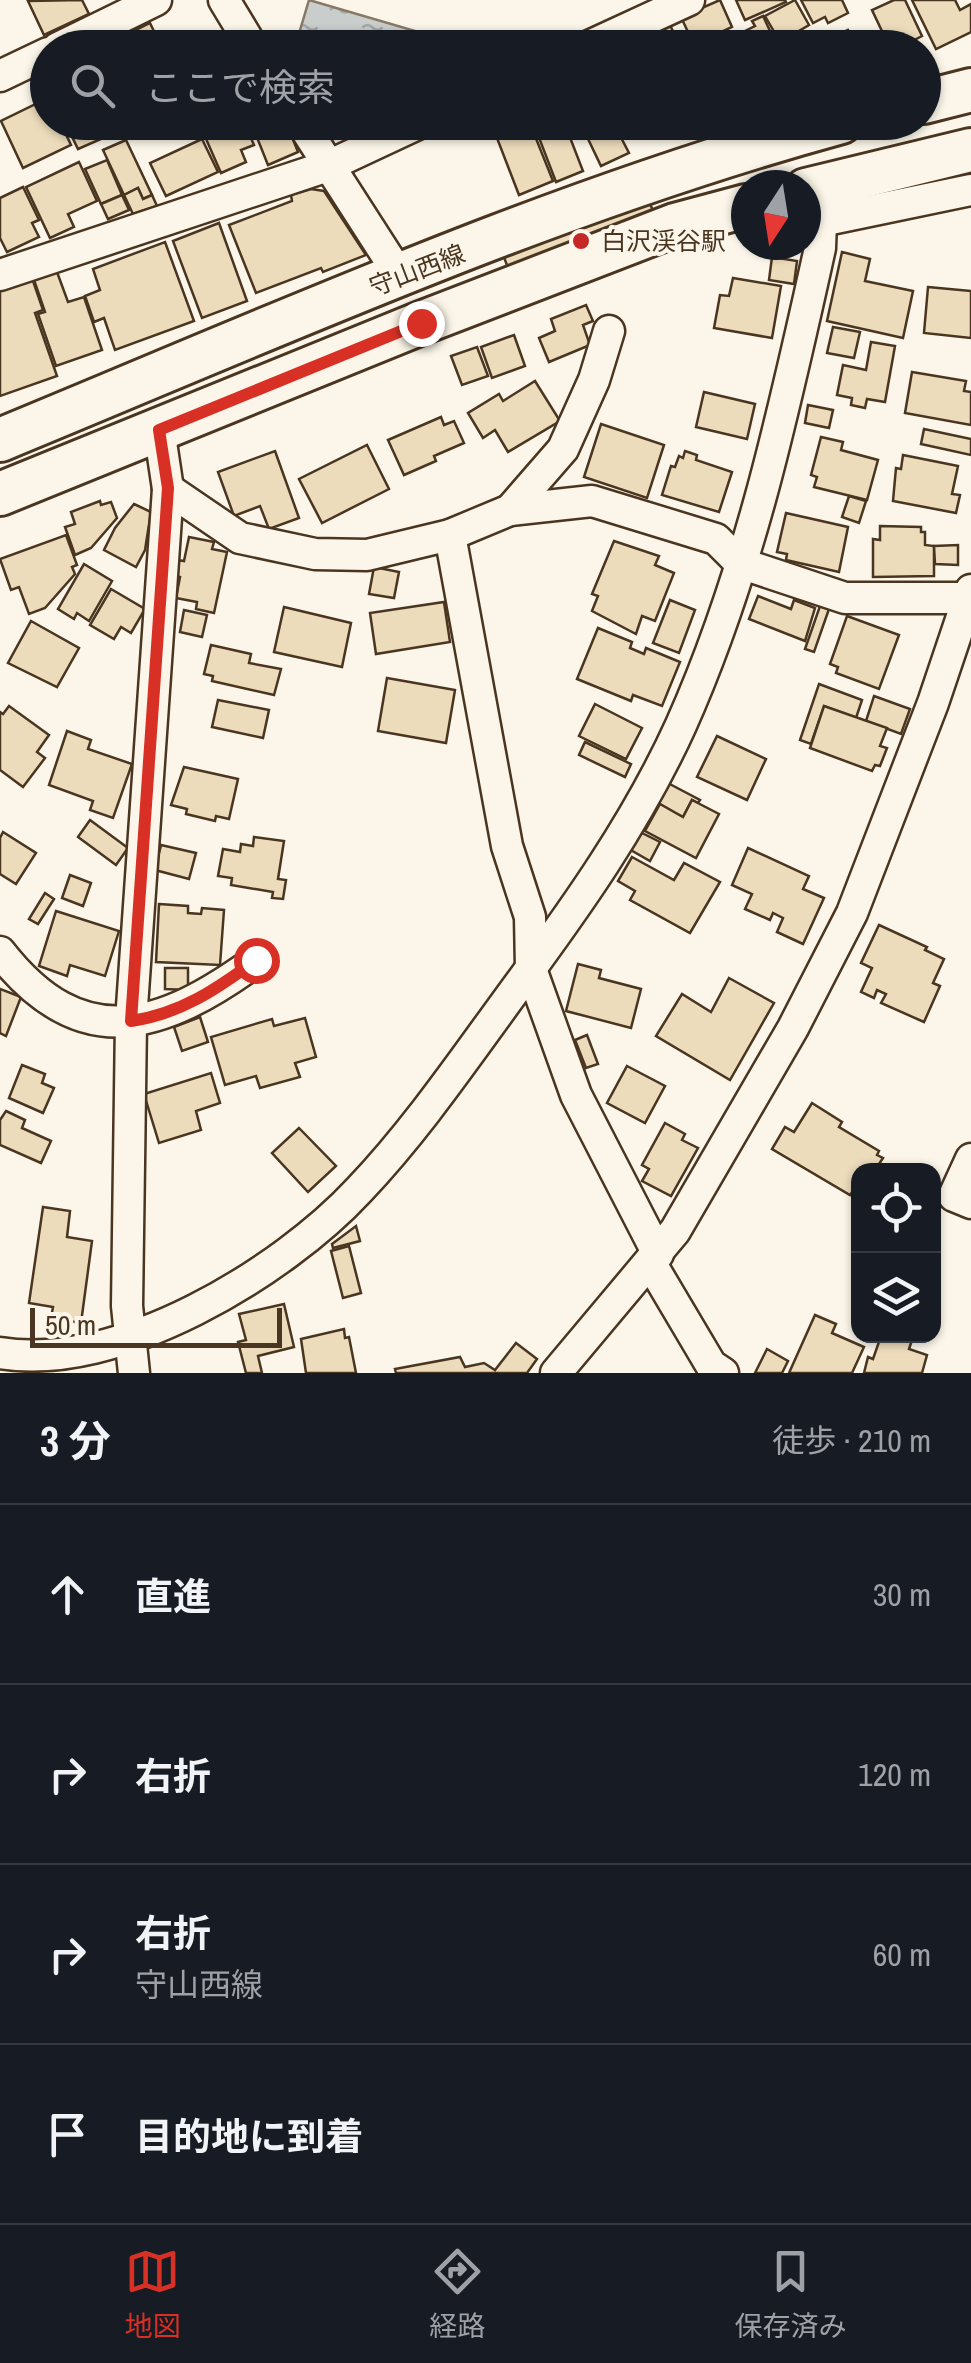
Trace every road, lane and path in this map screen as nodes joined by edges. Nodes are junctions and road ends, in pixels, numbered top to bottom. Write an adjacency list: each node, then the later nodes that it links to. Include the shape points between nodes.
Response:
1 (156, 0): 4 (street)
2 (224, 0): 5 (street)
3 (688, 0): 6 (street)
4 (95, 30)
5 (243, 30)
6 (624, 30)
7 (30, 61): 8 (street)
8 (0, 76)
9 (971, 90): 10 (main road)
10 (941, 98)
11 (311, 140): 15 (street)
12 (384, 140): 15 (street)
13 (782, 140): 22 (main road, 守山西線, via 648,180)
14 (971, 150): 17 (main road)
15 (328, 166): 21 (street); 22 (street)
16 (971, 190): 18 (street)
17 (821, 201)
18 (821, 203)
19 (731, 210): 24 (main road, 守山西線, via 674,225)
20 (817, 260): 30 (street, via 779,433)
21 (0, 275)
22 (400, 276): 25 (main road, 守山西線)
23 (609, 331): 28 (street, via 563,449)
24 (159, 430): 26 (street); 27 (main road, 守山西線)
25 (0, 440)
26 (168, 488): 29 (street, via 240,538 315,554 367,555); 35 (street)
27 (0, 494)
28 (510, 510): 29 (street); 30 (street, via 592,501 716,539)
29 (450, 535): 34 (street, via 507,846 530,918)
30 (740, 563): 31 (street, via 845,598); 34 (street, via 733,597 680,727 620,840)
31 (970, 596): 38 (street, via 852,912 737,1128)
32 (0, 952): 35 (street, via 56,1004 102,1020)
33 (256, 960): 35 (street, via 196,1001)
34 (531, 968): 38 (street, via 576,1096); 39 (street, via 426,1112 357,1193 275,1264)
35 (131, 1021): 39 (street)
36 (971, 1159): 37 (street, via 954,1196)
37 (971, 1203)
38 (654, 1258): 42 (street); 43 (street, via 710,1364)
39 (130, 1342): 40 (street, via 48,1358); 41 (street)
40 (0, 1354)
41 (134, 1373)
42 (556, 1373)
43 (723, 1373)

